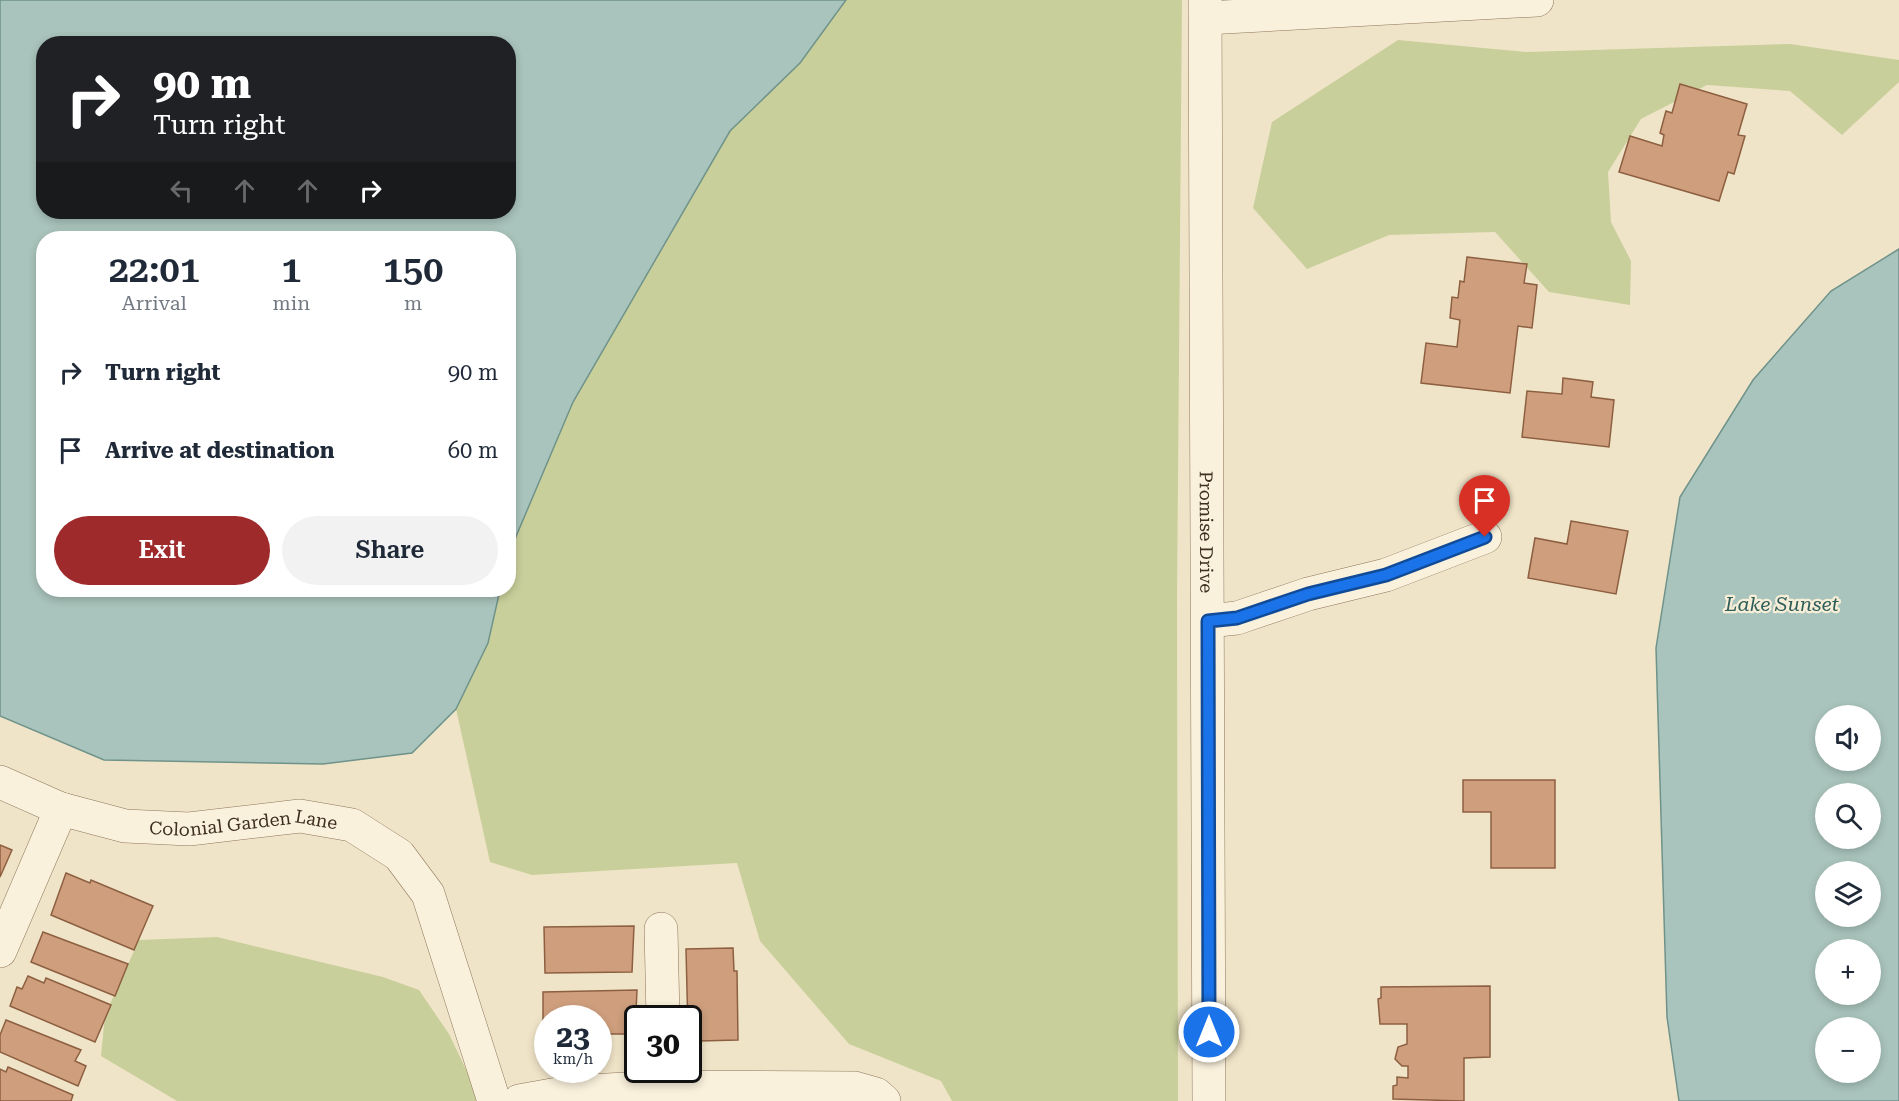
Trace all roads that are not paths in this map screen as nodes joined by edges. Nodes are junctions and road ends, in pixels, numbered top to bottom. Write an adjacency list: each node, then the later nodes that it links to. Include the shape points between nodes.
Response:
1 (1537, 0): 2 (street)
2 (1205, 9): 4 (street, Promise Drive)
3 (1485, 537): 4 (street, via 1386,575 1308,594 1237,618)
4 (1208, 621): 15 (street, Promise Drive)
5 (0, 782): 6 (street, Colonial Garden Lane)
6 (61, 809): 8 (street); 12 (street, Colonial Garden Lane, via 125,826 189,829 300,816 352,825 399,855 428,894)
7 (661, 929): 9 (street)
8 (0, 951)
9 (663, 1005)
10 (702, 1080): 14 (street, via 855,1088 876,1094)
11 (630, 1083): 13 (street)
12 (494, 1101)
13 (519, 1101)
14 (884, 1101)
15 (1209, 1101)

